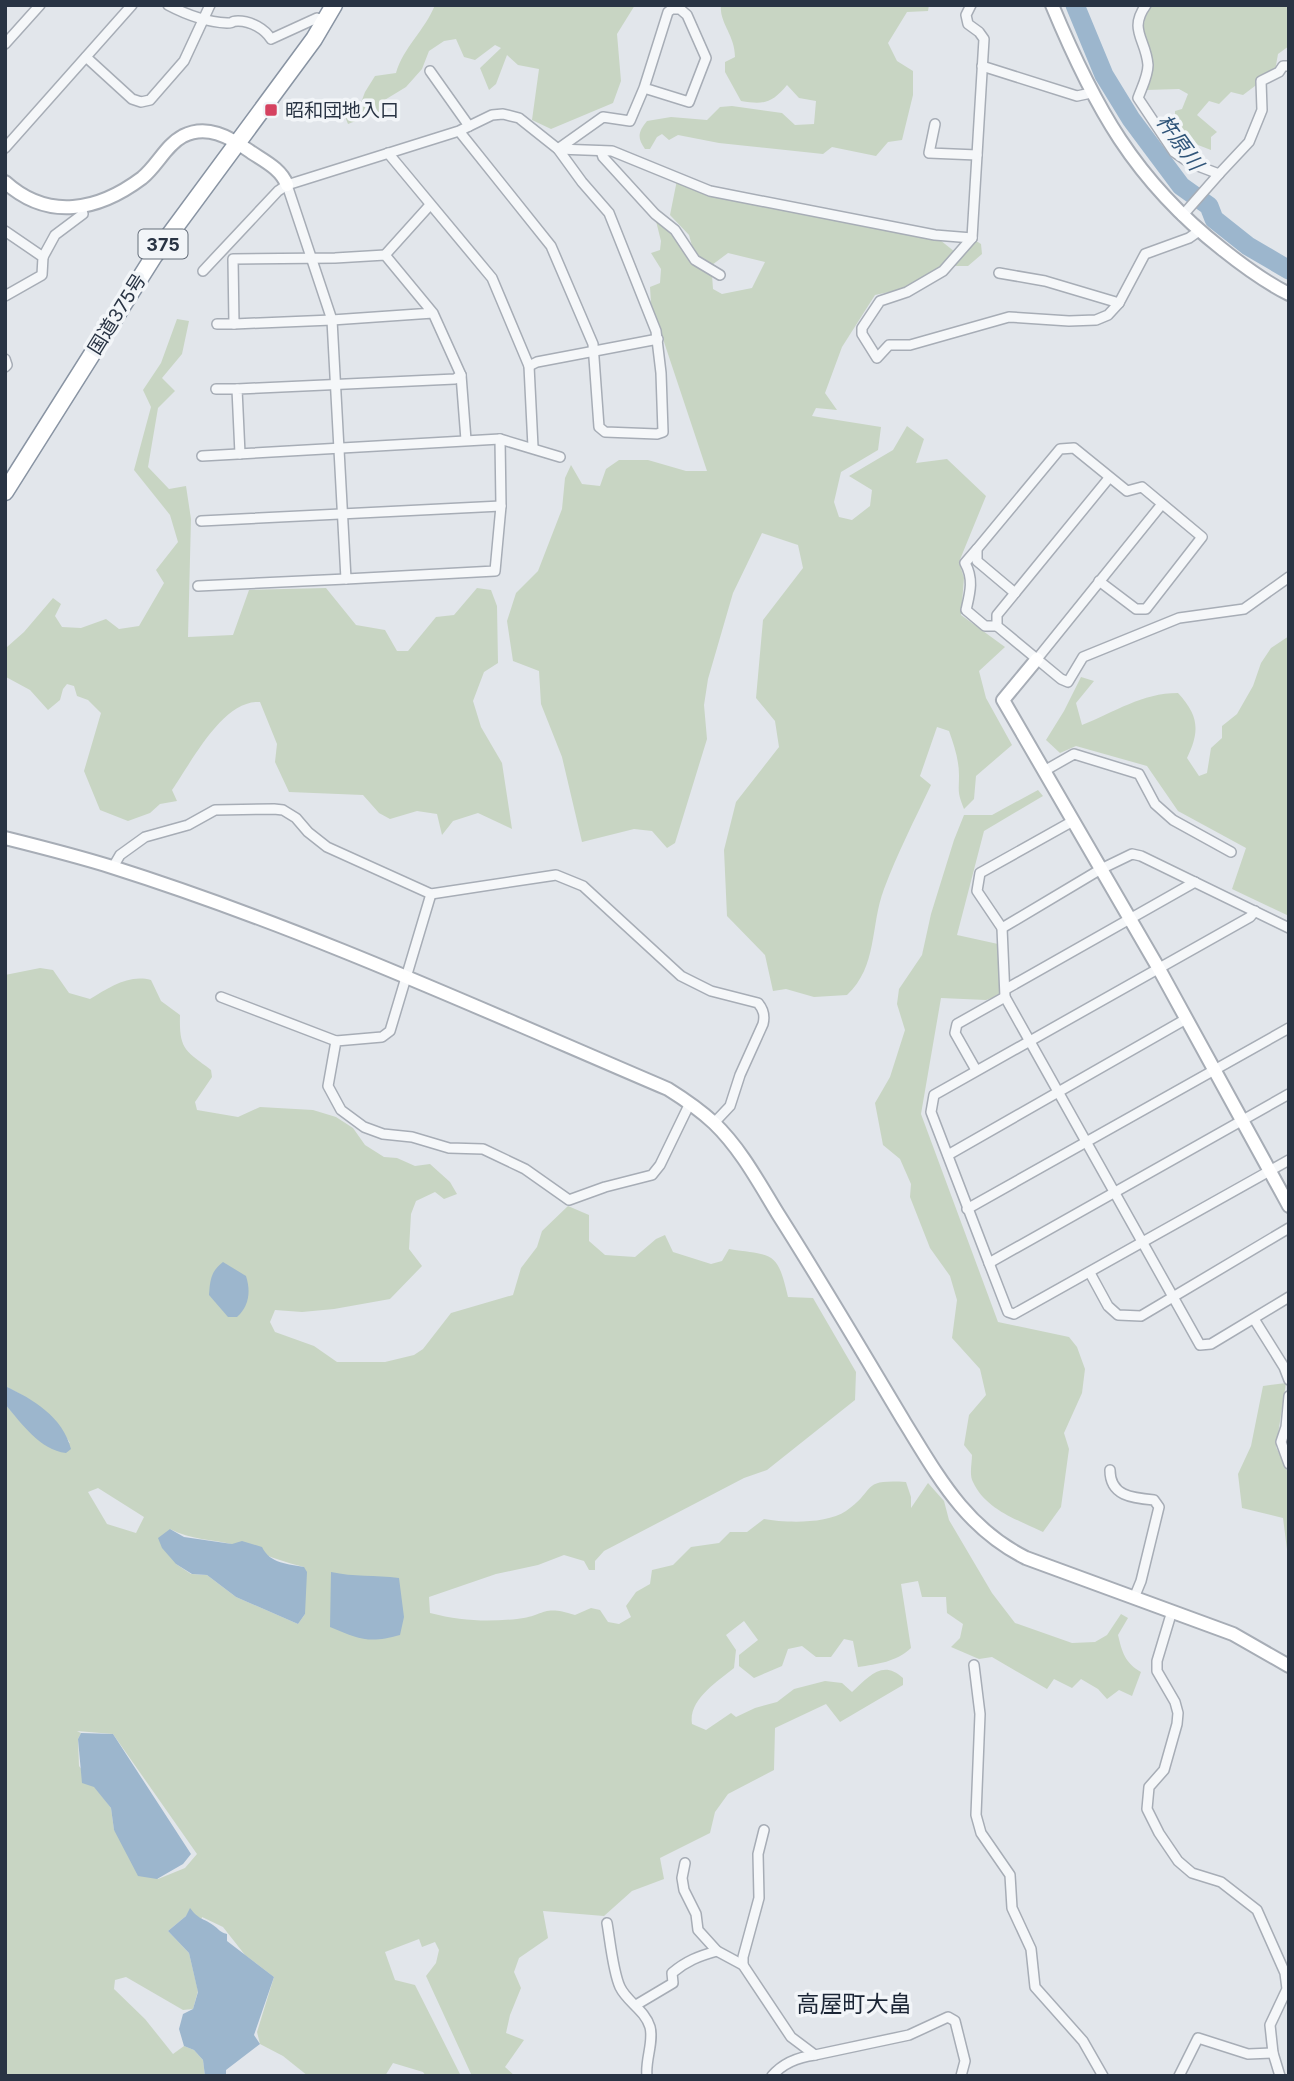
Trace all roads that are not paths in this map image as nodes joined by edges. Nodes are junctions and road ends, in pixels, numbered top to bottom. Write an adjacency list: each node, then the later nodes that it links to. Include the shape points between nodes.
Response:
1 (40, 5): 10 (street)
2 (132, 5): 11 (street)
3 (168, 5): 9 (street)
4 (210, 5): 9 (street)
5 (971, 5): 12 (street, via 968,24 984,38)
6 (1052, 5): 16 (street)
7 (1146, 5): 26 (street, via 1137,27 1147,64 1138,98 1174,152)
8 (330, 10): 9 (street, via 271,39 265,30 240,21); 20 (highway, 国道375号 / 375)
9 (205, 19): 11 (street, via 184,61 150,100 132,99)
10 (5, 44)
11 (86, 57): 21 (street)
12 (982, 66): 16 (street, via 1077,96); 25 (street)
13 (1289, 66): 26 (street, via 1261,81 1262,110 1249,142)
14 (430, 71): 18 (street)
15 (644, 88): 15 (street, via 668,12 680,9 706,58 689,102); 22 (street, via 630,121 603,117)
16 (1091, 93): 31 (street, via 1128,154)
17 (935, 124): 25 (street, via 929,153)
18 (469, 126): 19 (street); 22 (street, via 492,115 519,118)
19 (459, 131): 24 (street); 49 (street, via 551,246)
20 (237, 142): 28 (street, via 283,175); 30 (street, via 208,131 184,135 142,178 103,201); 65 (highway, 国道375号 / 375, via 154,256)
21 (5, 148)
22 (558, 149): 23 (street); 48 (street, via 609,213)
23 (601, 151): 34 (street, via 612,151 710,191); 40 (street, via 655,214 675,230 695,260)
24 (388, 153): 28 (street); 29 (street)
25 (977, 155): 34 (street)
26 (1219, 174): 31 (street)
27 (5, 182): 30 (street, via 38,202)
28 (286, 185): 37 (street); 38 (street)
29 (430, 205): 35 (street); 51 (street, via 492,278)
30 (82, 207): 36 (street, via 83,214 55,235)
31 (1182, 216): 33 (street)
32 (5, 231): 36 (street)
33 (1199, 231): 41 (street); 43 (street, via 1145,254)
34 (972, 239): 43 (street, via 943,271 880,301 862,328 877,358 889,345 910,345 1009,317 1096,320)
35 (386, 255): 37 (street); 44 (street)
36 (43, 257): 42 (street, via 42,275)
37 (312, 257): 45 (street); 47 (street, via 233,259)
38 (203, 271)
39 (999, 273): 43 (street)
40 (720, 275)
41 (1289, 294)
42 (5, 296)
43 (1119, 303)
44 (433, 313): 45 (street); 53 (street)
45 (332, 320): 47 (street); 54 (street)
46 (217, 324): 47 (street)
47 (234, 324)
48 (658, 340): 49 (street); 49 (street, via 663,432 657,434 605,432 599,427)
49 (594, 351): 51 (street)
50 (5, 359): 52 (street)
51 (529, 366): 60 (street)
52 (5, 367)
53 (461, 375): 54 (street, via 455,379); 58 (street)
54 (334, 385): 56 (street); 59 (street)
55 (216, 389): 56 (street)
56 (237, 389): 61 (street)
57 (499, 439): 58 (street); 60 (street); 67 (street)
58 (466, 440): 59 (street)
59 (339, 447): 61 (street); 68 (street)
60 (533, 447): 63 (street)
61 (240, 454): 62 (street)
62 (202, 456)
63 (560, 457)
64 (1110, 478): 66 (street, via 1127,491 1142,487); 70 (street, via 1074,448 1060,449); 75 (street)
65 (5, 492)
66 (1162, 504): 73 (street); 73 (street, via 1202,537 1146,609 1136,610)
67 (501, 506): 68 (street); 72 (street, via 495,571)
68 (342, 514): 69 (street); 72 (street)
69 (201, 521)
70 (977, 549): 75 (street, via 978,561); 76 (street, via 965,563 971,587 966,610 985,626)
71 (1289, 577): 77 (street, via 1244,610 1180,618 1083,657 1068,682)
72 (346, 579): 74 (street)
73 (1099, 582): 77 (street)
74 (198, 586)
75 (1015, 593): 76 (street, via 997,615)
76 (997, 626): 77 (street)
77 (1037, 659): 78 (street, via 1003,700)
78 (1044, 771): 79 (street); 81 (street, via 1074,754 1139,774 1156,804 1173,820)
79 (1073, 821): 83 (street); 88 (street, via 980,873 977,891)
80 (5, 838): 82 (street)
81 (1231, 852)
82 (113, 867): 85 (street, via 120,855 145,837 188,825 215,810 274,808 296,818 327,847); 91 (street)
83 (1101, 869): 84 (street, via 1132,854); 87 (street); 88 (street)
84 (1195, 882): 86 (street); 87 (street)
85 (431, 894): 91 (street); 104 (street, via 533,877 567,878 583,886 694,984 758,1003 765,1016 763,1024 730,1106)
86 (1255, 911): 89 (street); 90 (street)
87 (1130, 920): 90 (street); 92 (street)
88 (1002, 928): 92 (street)
89 (1289, 928)
90 (1159, 969): 94 (street); 96 (street)
91 (406, 978): 97 (street, via 386,1036); 102 (street, via 667,1089)
92 (1006, 993): 96 (street); 99 (street, via 957,1024 955,1033)
93 (221, 997): 97 (street)
94 (1186, 1019): 98 (street); 100 (street)
95 (1289, 1028): 98 (street)
96 (1030, 1040): 99 (street); 100 (street)
97 (336, 1041): 102 (street, via 328,1086 341,1110 364,1127 449,1148 483,1149 525,1169 569,1200 652,1175)
98 (1214, 1069): 103 (street); 105 (street)
99 (976, 1070): 106 (street, via 934,1095 931,1112)
100 (1058, 1091): 105 (street); 106 (street)
101 (1289, 1094): 103 (street)
102 (690, 1103): 104 (street)
103 (1242, 1121): 108 (street); 109 (street)
104 (714, 1123): 125 (street, via 742,1158 939,1478 966,1514 1003,1547)
105 (1086, 1142): 109 (street); 111 (street)
106 (948, 1154): 111 (street)
107 (1289, 1160): 108 (street)
108 (1269, 1171): 110 (street); 113 (street)
109 (1114, 1193): 113 (street); 114 (street)
110 (1289, 1206)
111 (968, 1209): 114 (street)
112 (1289, 1228): 116 (street)
113 (1143, 1243): 115 (street); 116 (street)
114 (989, 1263): 115 (street, via 1008,1312 1014,1314)
115 (1090, 1273): 116 (street, via 1118,1315 1141,1316)
116 (1172, 1297): 118 (street, via 1200,1345 1211,1344)
117 (1289, 1297): 118 (street)
118 (1254, 1319): 119 (street)
119 (1287, 1366): 120 (street)
120 (1289, 1380)
121 (1289, 1396): 122 (street)
122 (1287, 1426): 123 (street, via 1281,1442)
123 (1289, 1464)
124 (1110, 1470): 125 (street, via 1116,1490 1154,1500 1158,1507)
125 (1135, 1598): 126 (street)
126 (1172, 1611): 128 (street, via 1233,1634); 135 (street, via 1157,1671 1175,1702 1177,1724 1164,1770 1149,1787 1147,1809 1178,1861 1192,1873 1221,1882 1257,1910 1285,1973 1287,1989 1270,2025)
127 (974, 1665): 140 (street, via 979,1714 976,1815 981,1833 1010,1875 1012,1908 1031,1949 1035,1987 1083,2041)
128 (1289, 1666)
129 (764, 1830): 133 (street, via 758,1854 759,1898)
130 (685, 1863): 132 (street, via 684,1890 698,1930)
131 (607, 1923): 134 (street, via 621,1989)
132 (717, 1951): 133 (street); 134 (street, via 682,1964 672,1973 673,1983)
133 (743, 1965): 136 (street, via 790,2037)
134 (636, 2005): 137 (street, via 651,2035)
135 (1273, 2053): 141 (street, via 1248,2054 1198,2038); 142 (street)
136 (815, 2055): 138 (street, via 802,2056); 139 (street, via 909,2035 948,2017 955,2021 965,2061)
137 (647, 2076)
138 (772, 2076)
139 (961, 2076)
140 (1103, 2076)
141 (1179, 2076)
142 (1280, 2076)

